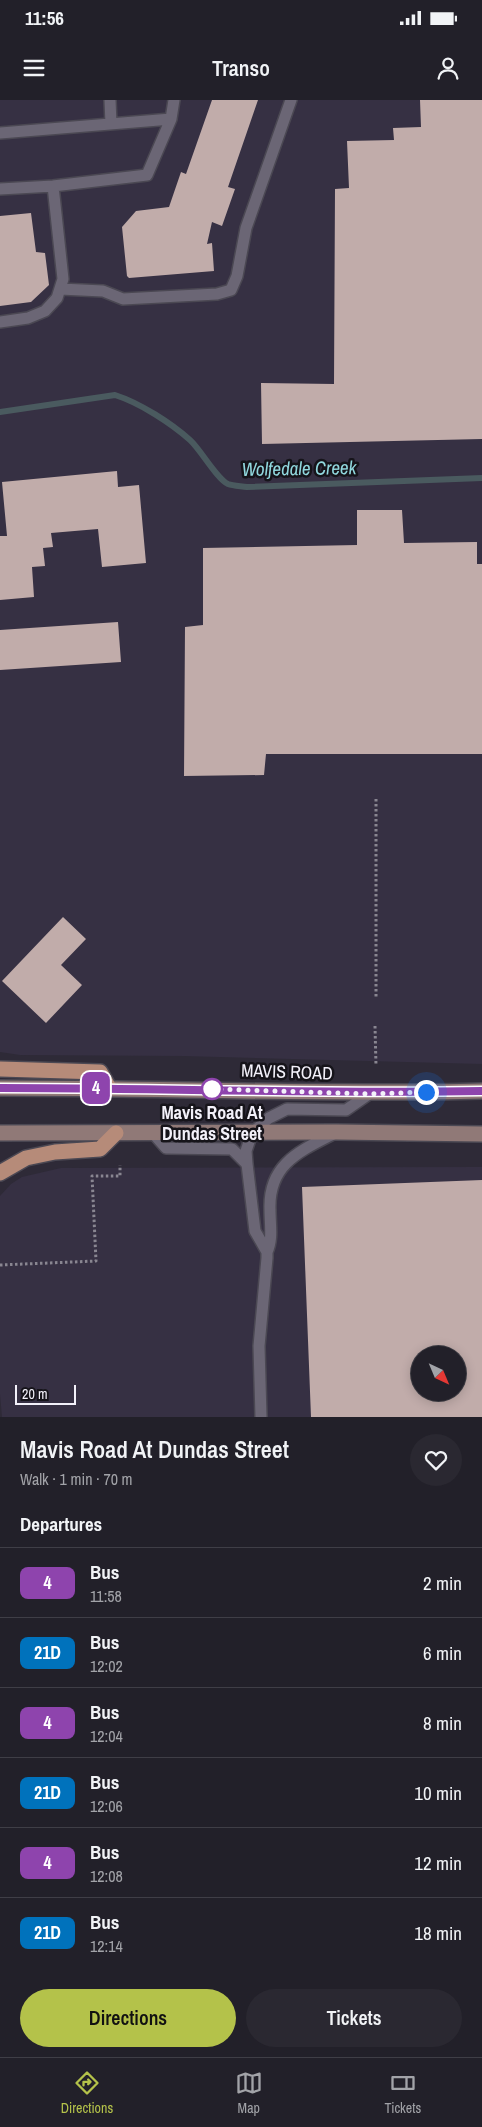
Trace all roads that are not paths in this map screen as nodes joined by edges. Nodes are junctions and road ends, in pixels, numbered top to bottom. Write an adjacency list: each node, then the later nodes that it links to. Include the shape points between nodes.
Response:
1 (110, 100): 5 (lane)
2 (174, 100): 4 (lane)
3 (291, 100): 9 (lane, via 246,228 237,276 231,290 217,294 123,299 102,291)
4 (171, 120): 5 (lane); 7 (lane, via 147,175)
5 (111, 124): 6 (lane)
6 (0, 134)
7 (52, 186): 8 (lane); 9 (lane, via 63,279)
8 (0, 188)
9 (60, 289): 10 (lane, via 58,298 45,311 28,318)
10 (0, 322)
11 (0, 1069): 13 (main road, via 100,1072)
12 (0, 1088): 13 (main road, MAVIS ROAD)
13 (109, 1088): 15 (main road, MAVIS ROAD)
14 (482, 1091): 15 (main road, MAVIS ROAD)
15 (369, 1094): 20 (lane, via 346,1110 287,1109 269,1118)
16 (152, 1132): 19 (main road); 20 (main road); 22 (lane, via 166,1148 232,1149)
17 (336, 1132): 20 (main road); 21 (main road); 24 (lane, via 302,1150 276,1175 269,1208 272,1243)
18 (0, 1133): 19 (main road)
19 (116, 1133): 23 (main road, via 100,1149 26,1158)
20 (252, 1133): 22 (lane)
21 (482, 1134)
22 (246, 1164): 24 (lane, via 255,1231)
23 (0, 1173)
24 (267, 1252): 25 (lane, via 259,1346)
25 (261, 1417)

